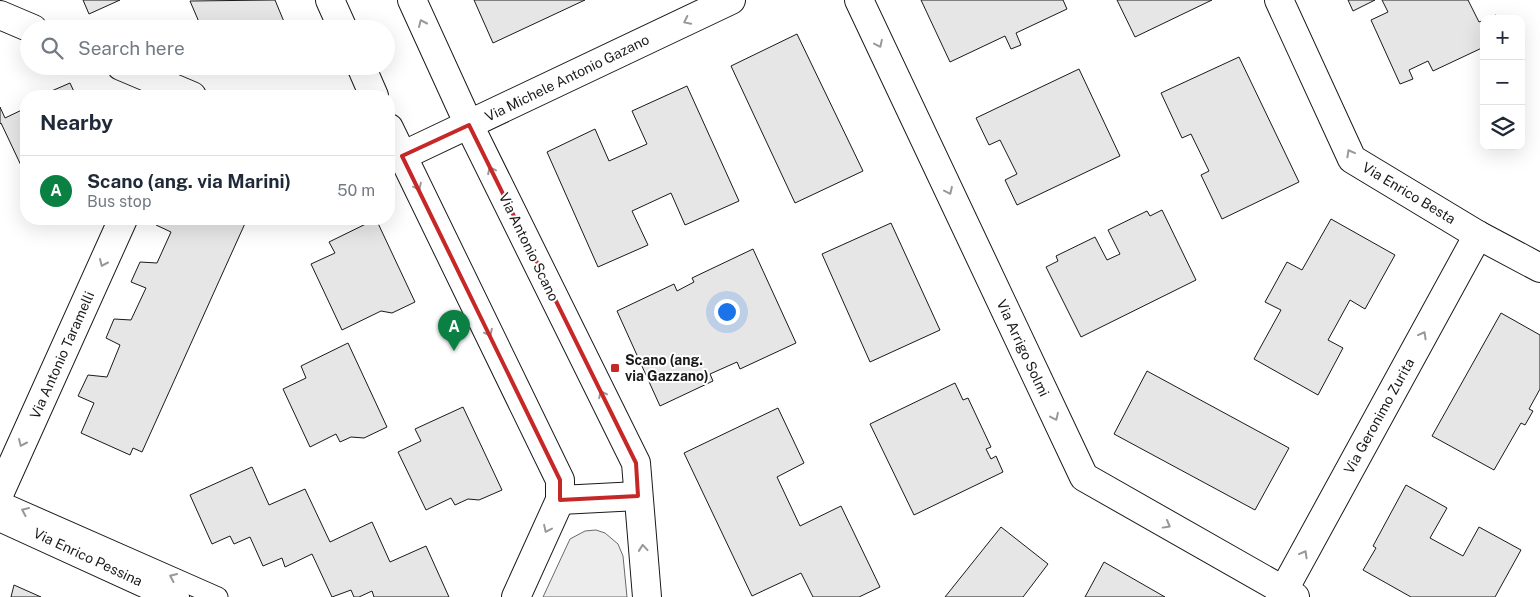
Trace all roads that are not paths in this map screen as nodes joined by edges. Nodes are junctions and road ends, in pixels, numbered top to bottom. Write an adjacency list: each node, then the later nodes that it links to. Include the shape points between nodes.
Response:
1 (330, 0): 7 (street)
2 (412, 0): 13 (street, Via Antonio Scano, one-way to 2)
3 (731, 0): 13 (street, Via Michele Antonio Gazano, one-way to 13)
4 (858, 0): 24 (street, Via Arrigo Solmi, one-way to 24, via 1084,478)
5 (1279, 0): 17 (street, Via Enrico Besta, one-way to 5, via 1352,160)
6 (0, 15): 8 (street)
7 (340, 20)
8 (20, 23)
9 (141, 75): 11 (street)
10 (364, 75): 12 (street)
11 (173, 90)
12 (371, 90)
13 (469, 125): 15 (street, Via Michele Antonio Gazano); 20 (street, Via Antonio Scano, one-way to 13, via 636,463)
14 (395, 141): 15 (street)
15 (402, 156): 21 (street, one-way to 21, via 560,480)
16 (121, 225): 19 (street, Via Antonio Taramelli, one-way to 19)
17 (1478, 235): 18 (street, Via Enrico Besta); 24 (street, Via Geronimo Zurita, one-way to 17)
18 (1540, 268)
19 (0, 492)
20 (638, 496): 21 (street); 28 (street, Via Antonio Scano, one-way to 20)
21 (560, 500): 27 (street, one-way to 27)
22 (0, 501): 26 (lane, one-way to 22)
23 (0, 517): 25 (street, Via Enrico Pessina)
24 (1287, 595)
25 (175, 597)
26 (218, 597)
27 (516, 597)
28 (647, 597)

